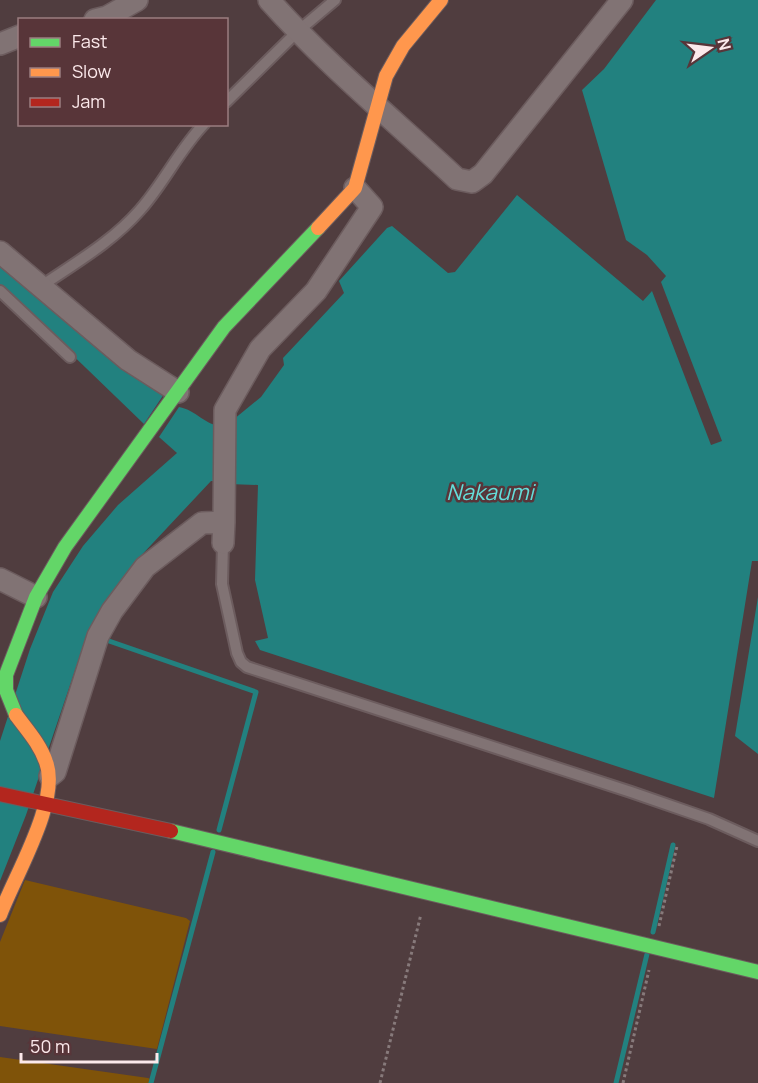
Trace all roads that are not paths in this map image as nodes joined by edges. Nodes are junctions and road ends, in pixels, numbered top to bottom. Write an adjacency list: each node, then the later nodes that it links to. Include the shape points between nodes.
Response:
1 (137, 0): 6 (street)
2 (269, 0): 7 (street)
3 (335, 0): 7 (lane)
4 (441, 0): 11 (street, via 392,65)
5 (622, 0): 11 (street, via 506,148 472,182 457,179)
6 (103, 18)
7 (297, 32): 10 (lane); 11 (street, via 349,83)
8 (18, 37): 9 (street)
9 (0, 44)
10 (228, 100)
11 (377, 104): 13 (street)
12 (202, 126): 15 (lane, via 185,144 141,210 107,242)
13 (355, 188): 18 (street, via 224,327); 19 (street, via 372,207 316,291 260,349 225,410)
14 (0, 252): 15 (street)
15 (40, 287): 18 (street)
16 (0, 291): 17 (lane)
17 (70, 357)
18 (176, 396): 21 (street, via 66,547)
19 (223, 532): 22 (street, via 202,523 145,567 112,611 98,636 56,772); 25 (lane, via 222,584 237,653 248,667 631,792)
20 (0, 579): 21 (street)
21 (36, 597): 22 (street, via 6,675 5,688 9,705 43,752)
22 (49, 771): 24 (street)
23 (0, 794): 24 (street)
24 (39, 803): 26 (street); 27 (street, via 219,841)
25 (758, 841)
26 (0, 915)
27 (758, 972)

